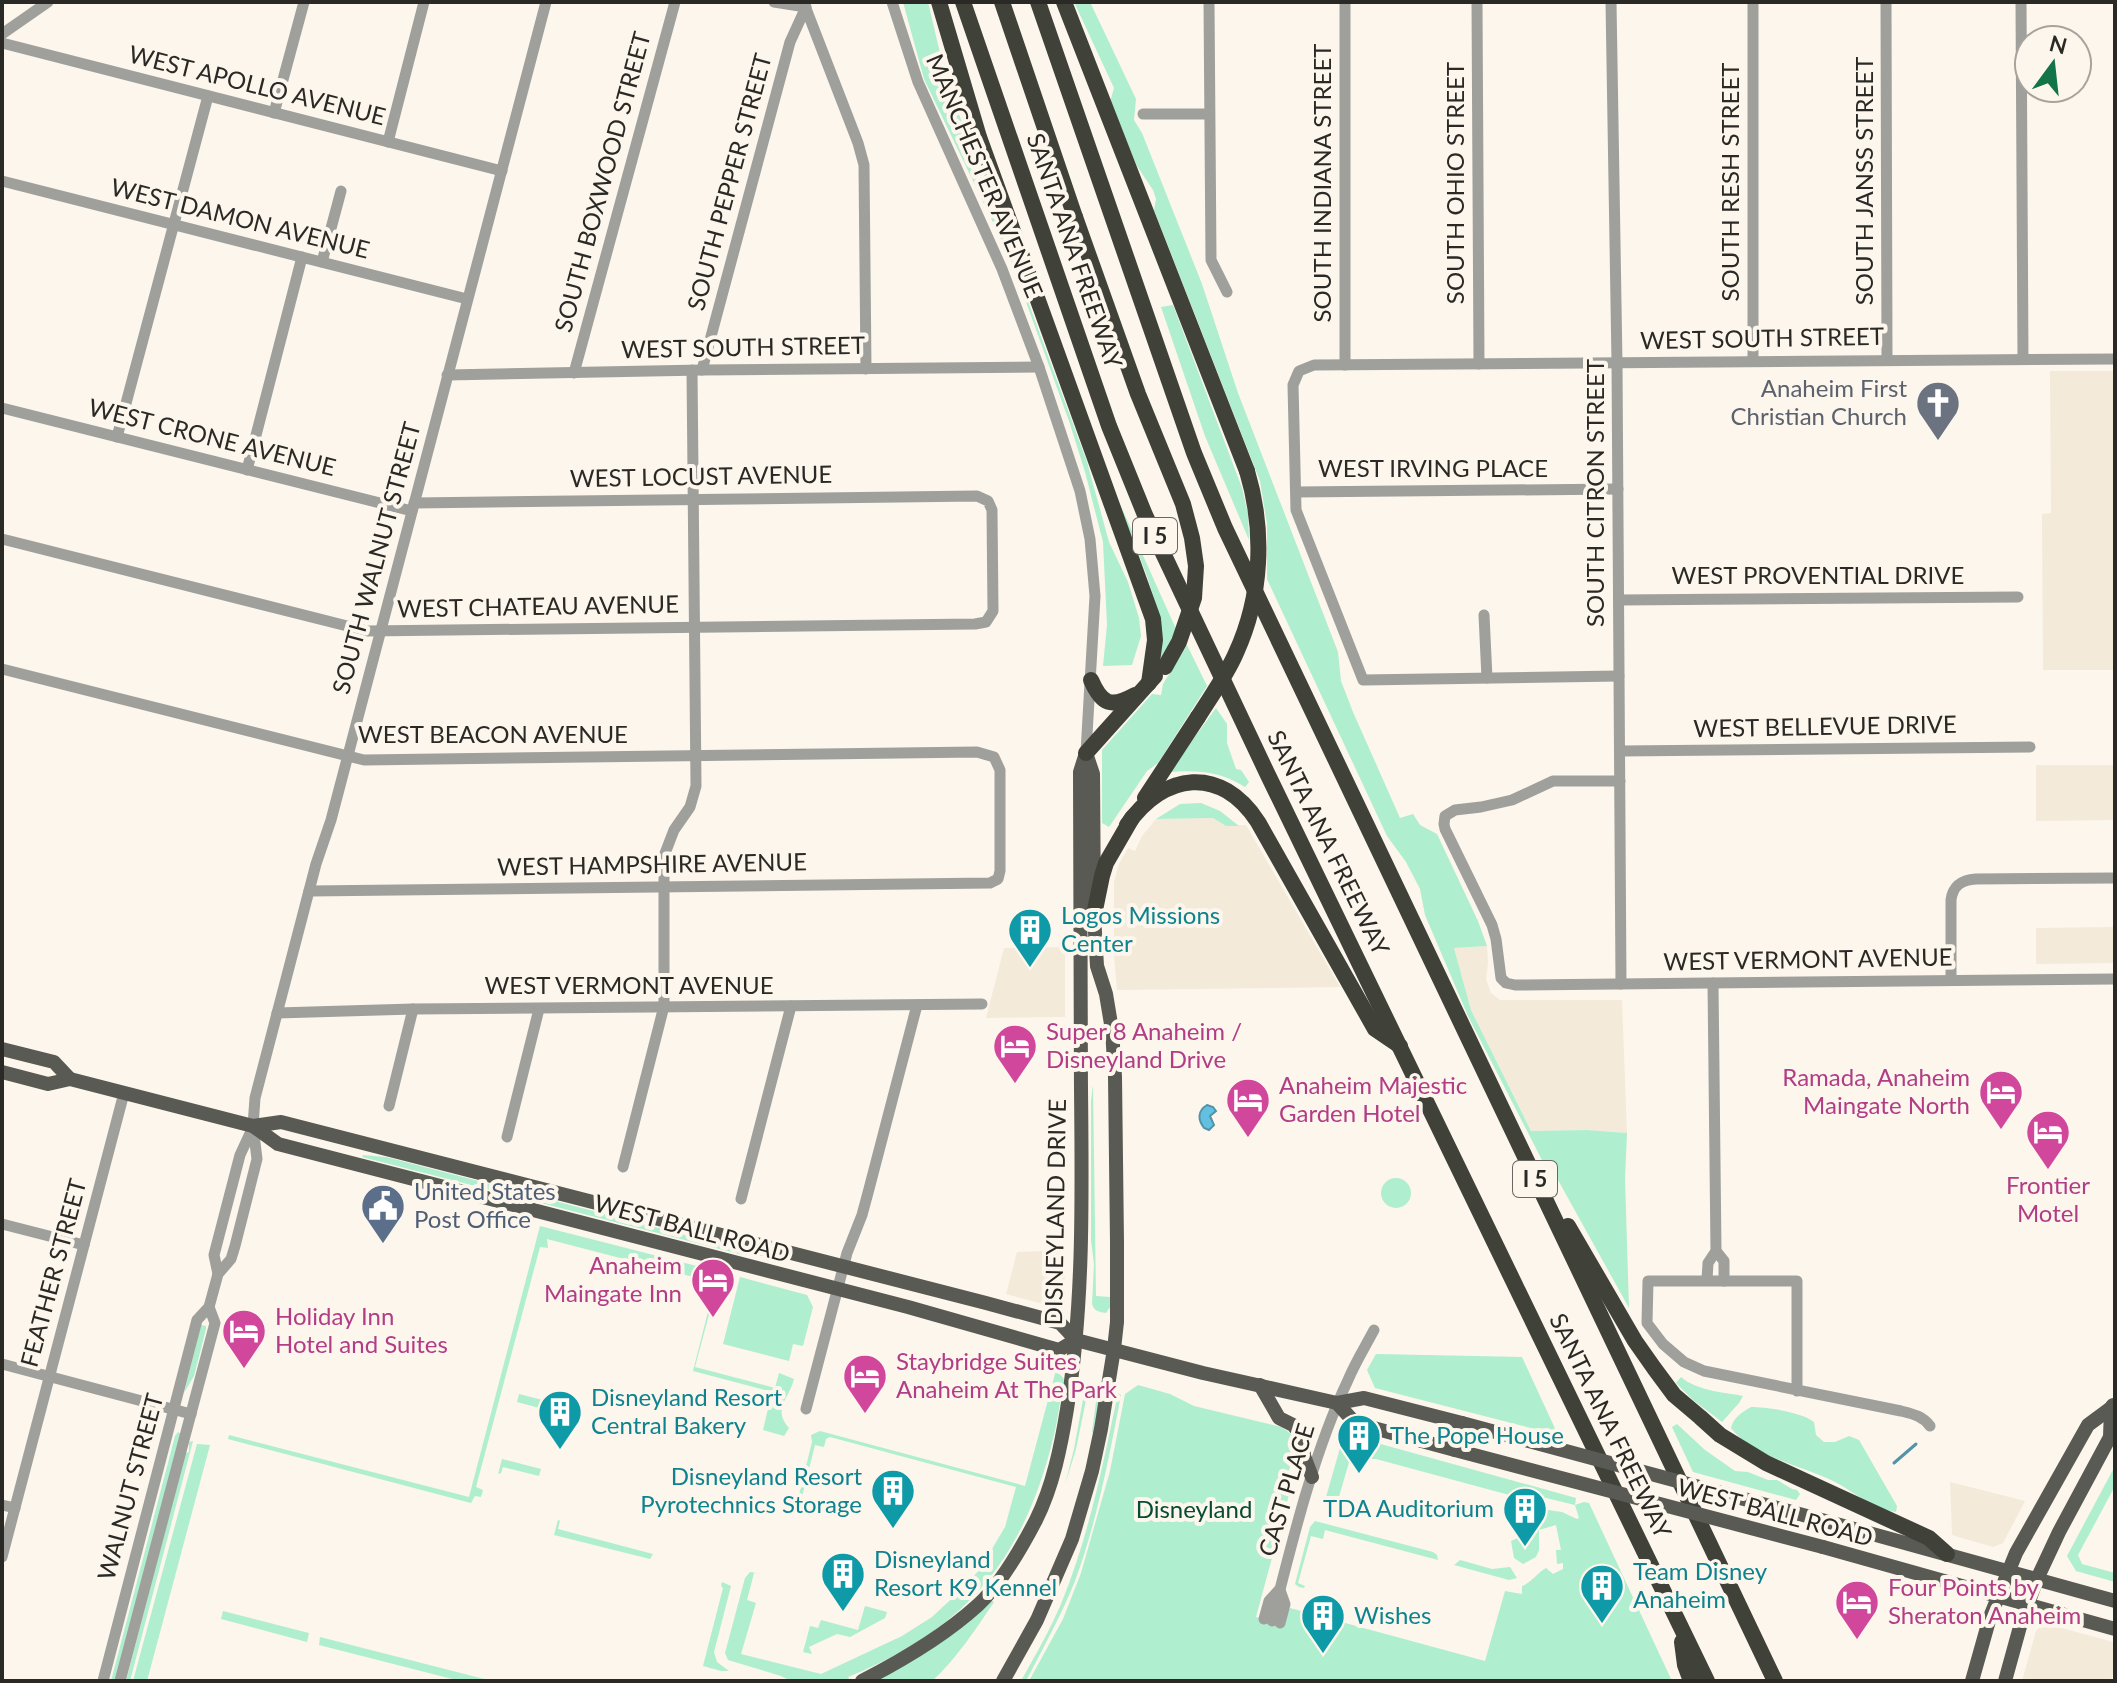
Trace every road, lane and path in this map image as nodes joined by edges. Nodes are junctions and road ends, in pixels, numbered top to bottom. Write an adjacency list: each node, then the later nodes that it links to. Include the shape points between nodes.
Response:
1 (304, 2): 24 (street)
2 (424, 2): 27 (street)
3 (546, 2): 28 (street, SOUTH WALNUT STREET)
4 (675, 2): 46 (street, SOUTH BOXWOOD STREET)
5 (774, 2): 20 (street)
6 (892, 2): 43 (street, MANCHESTER AVENUE, via 918,82 997,256)
7 (939, 2): 66 (highway, via 979,137 1153,619 1155,640)
8 (963, 2): 92 (highway, SANTA ANA FREEWAY / I 5, via 1109,426 1145,515)
9 (1002, 2): 66 (highway, bridge, via 1192,538 1194,598 1179,642)
10 (1038, 2): 99 (highway, SANTA ANA FREEWAY / I 5, via 1194,453 1225,528)
11 (1064, 2): 75 (highway, bridge, via 1247,471 1258,529 1252,605 1235,655)
12 (1209, 2): 26 (street)
13 (1345, 2): 42 (street, SOUTH INDIANA STREET)
14 (1477, 2): 41 (street, SOUTH OHIO STREET)
15 (1611, 2): 40 (street, SOUTH CITRON STREET)
16 (1753, 2): 39 (street, SOUTH RESH STREET)
17 (1886, 2): 38 (street, SOUTH JANSS STREET)
18 (2021, 2): 36 (street)
19 (43, 4): 21 (street)
20 (805, 5): 44 (street, via 864,165); 45 (street, SOUTH PEPPER STREET)
21 (2, 34)
22 (2, 43): 23 (street, WEST APOLLO AVENUE)
23 (208, 96): 24 (street, WEST APOLLO AVENUE); 31 (street)
24 (274, 113): 27 (street, WEST APOLLO AVENUE)
25 (1143, 114): 26 (street)
26 (1209, 114): 34 (street, via 1211,260)
27 (388, 142): 28 (street, WEST APOLLO AVENUE)
28 (502, 171): 35 (street, SOUTH WALNUT STREET)
29 (2, 181): 31 (street, WEST DAMON AVENUE)
30 (341, 191): 33 (street)
31 (175, 226): 32 (street, WEST DAMON AVENUE); 49 (street)
32 (302, 257): 33 (street, WEST DAMON AVENUE); 50 (street)
33 (322, 262): 35 (street, WEST DAMON AVENUE)
34 (1227, 292)
35 (467, 299): 47 (street, SOUTH WALNUT STREET)
36 (2023, 359): 37 (street, WEST SOUTH STREET); 38 (street, WEST SOUTH STREET)
37 (2115, 359)
38 (1887, 360): 39 (street, WEST SOUTH STREET)
39 (1753, 361): 40 (street, WEST SOUTH STREET)
40 (1617, 363): 41 (street, WEST SOUTH STREET); 51 (street, SOUTH CITRON STREET)
41 (1479, 364): 42 (street, WEST SOUTH STREET)
42 (1345, 365): 52 (street, WEST SOUTH STREET, via 1314,365 1299,371 1293,385)
43 (1039, 367): 44 (street, WEST SOUTH STREET); 65 (street, DISNEYLAND DRIVE, via 1080,491 1090,539 1095,596)
44 (866, 369): 45 (street, WEST SOUTH STREET)
45 (697, 370): 46 (street, WEST SOUTH STREET); 53 (street, SOUTH PEPPER STREET)
46 (574, 373): 47 (street, WEST SOUTH STREET)
47 (447, 375): 54 (street, SOUTH WALNUT STREET)
48 (2, 408): 49 (street, WEST CRONE AVENUE)
49 (117, 437): 50 (street, WEST CRONE AVENUE)
50 (247, 470): 54 (street, WEST CRONE AVENUE)
51 (1618, 489): 52 (street, WEST IRVING PLACE); 57 (street, SOUTH CITRON STREET)
52 (1296, 492): 64 (street, via 1296,510 1363,680)
53 (693, 500): 54 (street, WEST LOCUST AVENUE); 59 (street, WEST LOCUST AVENUE, via 973,495 988,501 994,604); 60 (street, SOUTH PEPPER STREET)
54 (413, 507): 61 (street, SOUTH WALNUT STREET)
55 (2, 539): 61 (street, WEST CHATEAU AVENUE)
56 (2018, 597): 57 (street, WEST PROVENTIAL DRIVE)
57 (1619, 600): 63 (street, SOUTH CITRON STREET)
58 (1484, 615): 64 (street)
59 (989, 619): 60 (street, WEST CHATEAU AVENUE, via 975,624)
60 (695, 628): 61 (street, WEST CHATEAU AVENUE); 71 (street, SOUTH PEPPER STREET)
61 (380, 631): 70 (street, SOUTH WALNUT STREET)
62 (2, 669): 70 (street, WEST BEACON AVENUE)
63 (1619, 676): 64 (street); 68 (street, SOUTH CITRON STREET)
64 (1487, 678)
65 (1091, 680): 66 (highway, via 1107,702 1120,703); 69 (street, DISNEYLAND DRIVE)
66 (1145, 688): 69 (highway)
67 (2030, 747): 68 (street, WEST BELLEVUE DRIVE)
68 (1620, 751): 72 (street, SOUTH CITRON STREET)
69 (1086, 753): 80 (main road, DISNEYLAND DRIVE, via 1093,774); 113 (main road, DISNEYLAND DRIVE, via 1080,772 1082,1168)
70 (347, 756): 71 (street, WEST BEACON AVENUE); 79 (street, SOUTH WALNUT STREET)
71 (697, 757): 77 (street, WEST BEACON AVENUE, via 977,752 994,757 1000,770 1000,875); 78 (street, SOUTH PEPPER STREET, via 695,794 666,847)
72 (1620, 781): 74 (street, via 1553,781 1512,800); 84 (street, SOUTH CITRON STREET)
73 (1433, 806): 74 (street)
74 (1446, 815): 84 (street, WEST VERMONT AVENUE, via 1445,829 1492,925 1503,981)
75 (1127, 825): 80 (highway, via 1106,863); 92 (highway, via 1154,796 1177,785 1202,782 1236,796 1258,822 1375,1029)
76 (2115, 878): 82 (street, via 1967,880 1958,885 1951,900)
77 (995, 881): 78 (street, WEST HAMPSHIRE AVENUE)
78 (663, 887): 79 (street, WEST HAMPSHIRE AVENUE); 87 (street, SOUTH PEPPER STREET)
79 (309, 891): 91 (street, SOUTH WALNUT STREET)
80 (1094, 915): 114 (main road, DISNEYLAND DRIVE, via 1097,966 1115,1066)
81 (2115, 979): 82 (street, WEST VERMONT AVENUE)
82 (1951, 980): 83 (street, WEST VERMONT AVENUE)
83 (1713, 983): 84 (street, WEST VERMONT AVENUE); 105 (street)
84 (1621, 984)
85 (982, 1004): 86 (street, WEST VERMONT AVENUE)
86 (917, 1005): 88 (street, WEST VERMONT AVENUE); 106 (street, via 862,1215)
87 (664, 1006): 88 (street, WEST VERMONT AVENUE); 90 (street, WEST VERMONT AVENUE); 101 (street, SOUTH PEPPER STREET)
88 (791, 1006): 102 (street)
89 (413, 1009): 90 (street, WEST VERMONT AVENUE); 91 (street, WEST VERMONT AVENUE); 97 (street)
90 (539, 1009): 100 (street)
91 (277, 1013): 98 (street, SOUTH WALNUT STREET)
92 (1401, 1047): 136 (highway, SANTA ANA FREEWAY / I 5)
93 (2, 1049): 95 (main road, WEST BALL ROAD, via 54,1062)
94 (2, 1072): 95 (main road, WEST BALL ROAD, via 48,1084)
95 (70, 1079): 96 (main road, WEST BALL ROAD)
96 (124, 1093): 98 (main road, WEST BALL ROAD); 104 (street, FEATHER STREET)
97 (389, 1106)
98 (253, 1126): 106 (main road, WEST BALL ROAD, via 281,1122); 107 (street, WALNUT STREET, via 240,1155 214,1255); 107 (street, WALNUT STREET, via 257,1159 231,1259); 110 (main road, WEST BALL ROAD, via 278,1144)
99 (1512, 1131): 128 (highway, via 1635,1341 1674,1395 1720,1435 1766,1463 1929,1538); 144 (highway, SANTA ANA FREEWAY / I 5)
100 (507, 1137)
101 (623, 1167)
102 (741, 1199)
103 (2, 1224): 104 (street)
104 (84, 1245): 116 (street, FEATHER STREET)
105 (1716, 1251): 108 (street, via 1708,1263); 109 (street, via 1724,1261)
106 (843, 1267): 110 (street); 113 (main road, WEST BALL ROAD, via 1060,1323)
107 (218, 1274): 111 (street, WALNUT STREET)
108 (1707, 1280): 109 (street); 118 (street, via 1648,1281 1647,1323 1663,1344 1704,1371)
109 (1724, 1281): 118 (street, via 1797,1281)
110 (838, 1289): 113 (main road, WEST BALL ROAD, via 1059,1350); 122 (street)
111 (209, 1307): 121 (street, WALNUT STREET, via 197,1320); 123 (street, WALNUT STREET, via 215,1323)
112 (1374, 1330): 119 (street, CAST PLACE)
113 (1076, 1340): 114 (main road, WEST BALL ROAD); 140 (main road, DISNEYLAND DRIVE, via 1055,1468 1036,1520 1009,1566 980,1603 945,1632)
114 (1114, 1349): 117 (main road, WEST BALL ROAD); 141 (main road, DISNEYLAND DRIVE, via 1098,1443 1070,1544)
115 (2, 1364): 116 (street)
116 (49, 1377): 121 (street); 127 (street, FEATHER STREET)
117 (1260, 1385): 119 (main road, WEST BALL ROAD); 125 (main road, via 1279,1418 1303,1437)
118 (1797, 1391): 124 (street, via 1915,1414)
119 (1337, 1403): 125 (street, CAST PLACE); 128 (main road, WEST BALL ROAD, bridge, via 1364,1398); 132 (main road, WEST BALL ROAD, bridge, via 1355,1423)
120 (2113, 1405): 130 (main road, via 2088,1425); 131 (main road, via 2110,1437)
121 (174, 1409): 123 (street); 138 (street, WALNUT STREET)
122 (806, 1409)
123 (191, 1414): 139 (street, WALNUT STREET)
124 (1930, 1426)
125 (1312, 1477): 135 (street, CAST PLACE, via 1280,1590 1285,1604)
126 (2, 1505): 127 (street)
127 (15, 1508): 129 (street, FEATHER STREET)
128 (1947, 1554): 130 (main road, WEST BALL ROAD)
129 (2, 1557)
130 (2008, 1571): 131 (main road, WEST BALL ROAD); 132 (main road)
131 (2037, 1579): 133 (main road, WEST BALL ROAD); 134 (main road)
132 (1997, 1597): 134 (main road, WEST BALL ROAD); 145 (main road)
133 (2115, 1601)
134 (2027, 1605): 137 (main road, WEST BALL ROAD); 146 (main road)
135 (1272, 1621)
136 (1679, 1625): 142 (highway); 143 (highway, SANTA ANA FREEWAY / I 5)
137 (2115, 1629)
138 (103, 1681)
139 (120, 1681)
140 (862, 1681)
141 (1003, 1681)
142 (1691, 1681)
143 (1707, 1681)
144 (1775, 1681)
145 (1972, 1681)
146 (2005, 1681)

